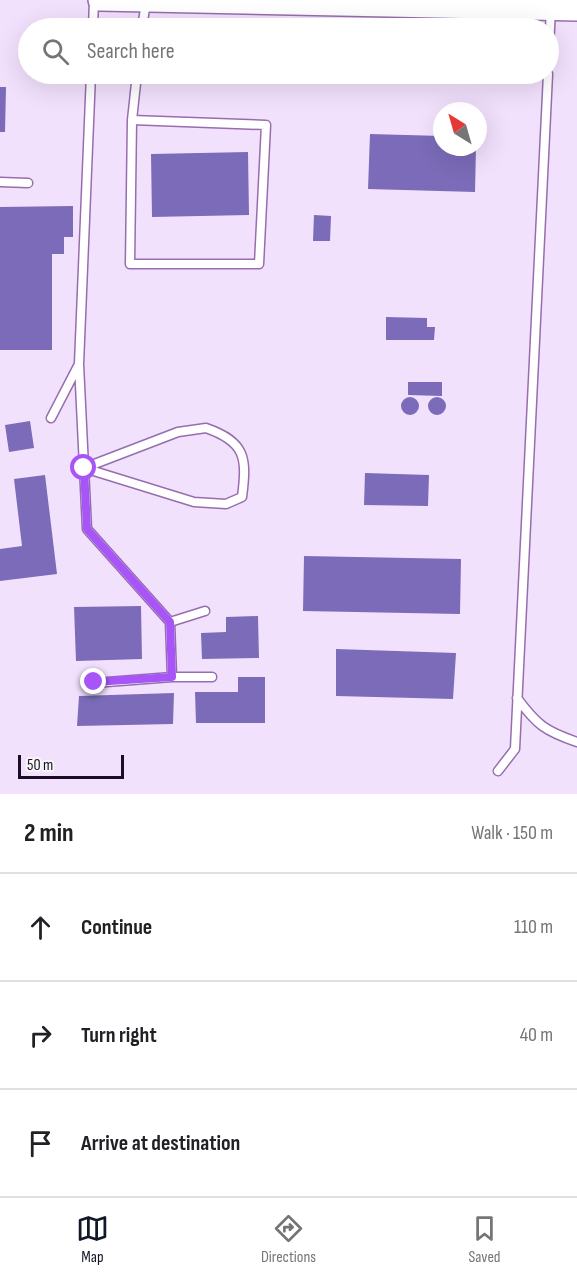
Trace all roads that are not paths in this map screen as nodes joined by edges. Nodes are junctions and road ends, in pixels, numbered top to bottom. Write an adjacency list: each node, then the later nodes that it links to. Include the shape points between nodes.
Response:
1 (94, 0): 6 (lane)
2 (99, 0): 3 (street)
3 (146, 1): 4 (street); 7 (lane)
4 (551, 10): 5 (street); 8 (lane)
5 (577, 10)
6 (93, 18)
7 (143, 18)
8 (551, 18)
9 (91, 84): 15 (lane)
10 (136, 84): 12 (lane)
11 (548, 84): 23 (lane)
12 (132, 120): 12 (lane, via 266,124 260,264 130,264)
13 (0, 182): 14 (lane)
14 (28, 183)
15 (79, 364): 16 (lane); 17 (lane)
16 (51, 418)
17 (84, 468): 17 (lane, via 194,502 226,504 242,497 245,471 239,448 224,434 206,428 178,432); 19 (lane, via 87,529)
18 (205, 611): 19 (lane)
19 (170, 622): 20 (lane)
20 (172, 677): 21 (lane); 22 (lane)
21 (212, 677)
22 (94, 682)
23 (518, 698): 24 (lane, via 551,733); 25 (lane, via 515,749)
24 (577, 742)
25 (498, 771)

